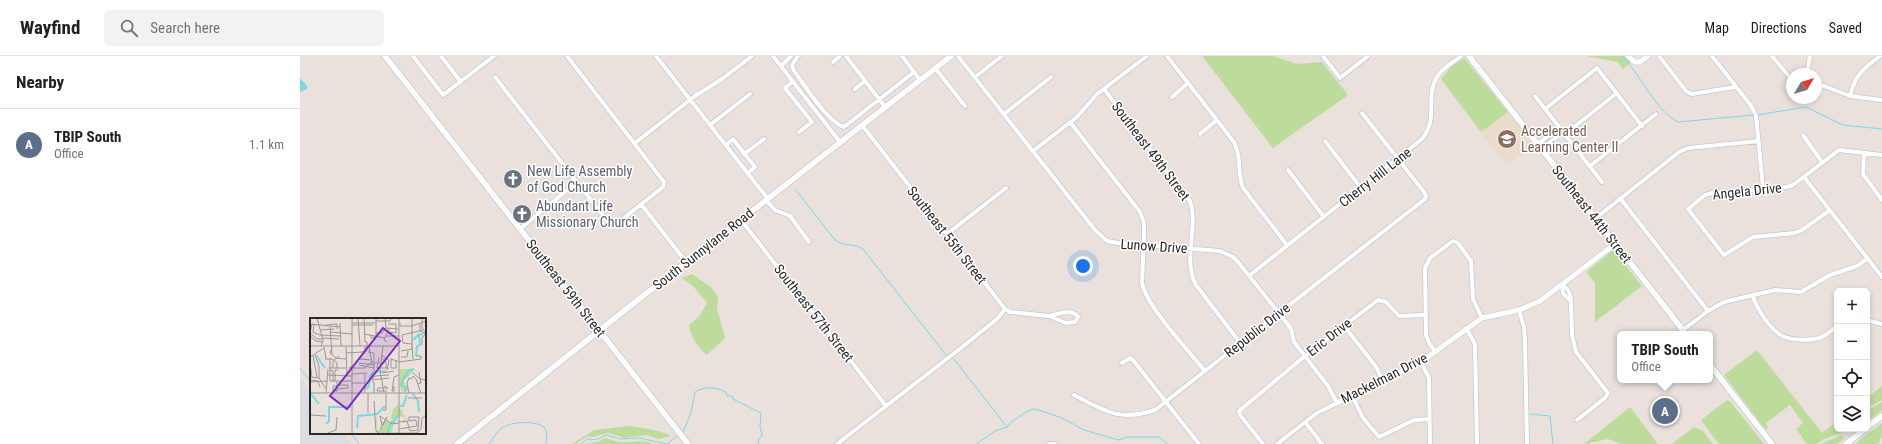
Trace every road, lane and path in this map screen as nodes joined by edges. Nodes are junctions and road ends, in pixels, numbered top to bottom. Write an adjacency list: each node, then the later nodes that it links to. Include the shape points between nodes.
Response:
1 (385, 56): 109 (main road, Southeast 59th Street)
2 (412, 56): 42 (street, via 443,96)
3 (441, 56): 42 (street)
4 (494, 56): 42 (street)
5 (567, 56): 83 (street)
6 (656, 56): 56 (street)
7 (752, 56): 56 (street)
8 (774, 56): 31 (street)
9 (791, 56): 31 (street)
10 (798, 56): 43 (street, via 792,65)
11 (840, 56): 30 (street)
12 (846, 56): 41 (street)
13 (902, 56): 34 (street)
14 (951, 56): 32 (main road, South Sunnylane Road)
15 (958, 56): 37 (street, Lunow Drive)
16 (1002, 56): 37 (street)
17 (1147, 56): 49 (street)
18 (1167, 56): 44 (street)
19 (1323, 56): 20 (street, via 1340,78)
20 (1368, 56)
21 (1461, 56): 90 (street, Cherry Hill Lane, via 1439,73 1433,84 1432,119 1427,133 1418,144)
22 (1469, 56): 85 (main road, Southeast 44th Street)
23 (1628, 56): 24 (street, via 1635,62 1640,62)
24 (1648, 56)
25 (1659, 56): 47 (street, via 1686,91 1692,94)
26 (1712, 56): 47 (street)
27 (1772, 56): 35 (street)
28 (1810, 56): 33 (street)
29 (1880, 56): 53 (street, via 1858,74)
30 (833, 62)
31 (781, 66): 40 (street)
32 (935, 68): 39 (main road, South Sunnylane Road); 58 (street)
33 (1808, 68)
34 (914, 72): 39 (street); 55 (street)
35 (1786, 73)
36 (495, 77): 96 (street)
37 (975, 77): 63 (street, Lunow Drive)
38 (1051, 77): 63 (street)
39 (920, 80): 59 (main road, South Sunnylane Road)
40 (793, 81): 46 (street); 67 (street, via 785,88)
41 (865, 81): 48 (street); 55 (street)
42 (461, 82)
43 (802, 82): 46 (street); 62 (street)
44 (1188, 83): 54 (street); 66 (street)
45 (1822, 85): 53 (street)
46 (797, 86): 65 (street)
47 (1735, 87): 81 (street, via 1752,106)
48 (855, 89)
49 (1104, 89): 68 (street); 115 (street, Southeast 49th Street, via 1190,201 1193,215)
50 (750, 94): 69 (street)
51 (1617, 94): 60 (street, via 1597,68); 71 (street); 75 (street)
52 (1535, 96): 60 (street)
53 (1850, 96): 57 (street)
54 (1172, 97)
55 (879, 99): 59 (street); 62 (street, via 844,127 838,125)
56 (690, 100): 69 (street); 83 (street)
57 (1882, 100)
58 (965, 106)
59 (886, 107): 70 (main road, South Sunnylane Road)
60 (1545, 109): 72 (street)
61 (1362, 113): 90 (street)
62 (827, 114): 65 (street)
63 (1004, 114): 86 (street, Lunow Drive)
64 (1656, 114): 71 (street)
65 (820, 116): 67 (street); 82 (street)
66 (1217, 120): 76 (street); 114 (street, via 1238,149 1243,188)
67 (812, 122): 73 (street)
68 (1070, 122): 86 (street); 113 (street, via 1140,212 1144,223)
69 (710, 125): 84 (street)
70 (862, 125): 82 (main road, South Sunnylane Road); 110 (street, Southeast 55th Street)
71 (1642, 126): 92 (street)
72 (1559, 127): 74 (street); 75 (street)
73 (799, 132)
74 (1551, 133): 78 (street); 85 (street)
75 (1564, 133): 78 (street); 92 (street)
76 (1200, 134)
77 (1803, 134): 91 (street)
78 (1555, 138): 85 (street)
79 (764, 139): 88 (street)
80 (1325, 141): 99 (street)
81 (1759, 141): 100 (street); 101 (street, via 1688,148 1679,152)
82 (840, 142): 102 (main road, South Sunnylane Road)
83 (635, 143): 104 (street, via 664,182 663,187)
84 (726, 145): 88 (street, via 733,139); 94 (street)
85 (1540, 146): 107 (main road, Southeast 44th Street)
86 (1033, 151): 113 (street, Lunow Drive, via 1099,235 1112,243)
87 (1864, 153): 89 (street, Angela Drive); 91 (street, Angela Drive, via 1839,150); 103 (street, via 1863,174)
88 (744, 154): 94 (street, via 755,167)
89 (1882, 155)
90 (1398, 159): 99 (street, Cherry Hill Lane); 128 (street, Republic Drive, via 1426,197)
91 (1822, 162): 95 (street, Angela Drive)
92 (1590, 166): 97 (street)
93 (1288, 170): 106 (street)
94 (748, 173): 102 (street)
95 (1804, 177): 100 (street, Angela Drive, via 1787,187); 105 (street)
96 (577, 182): 104 (street, via 613,225); 109 (street)
97 (1602, 182)
98 (1006, 188): 110 (street)
99 (1361, 188): 106 (street, Cherry Hill Lane)
100 (1763, 188): 105 (street, Angela Drive, via 1712,193 1688,209 1724,254 1754,237 1795,233)
101 (1620, 198): 107 (street); 127 (street)
102 (767, 200): 108 (main road, South Sunnylane Road); 111 (street, via 775,210 790,216)
103 (1882, 200)
104 (641, 204): 117 (street)
105 (1830, 210): 116 (street)
106 (1324, 217): 114 (street, Cherry Hill Lane)
107 (1596, 218): 112 (main road, Southeast 44th Street)
108 (741, 220): 117 (main road, South Sunnylane Road); 152 (street, Southeast 57th Street)
109 (520, 228): 137 (main road, Southeast 59th Street)
110 (947, 234): 125 (street, Southeast 55th Street)
111 (809, 242)
112 (1615, 244): 120 (street, Mackelman Drive); 138 (main road, Southeast 44th Street)
113 (1144, 245): 115 (street, Lunow Drive); 146 (street, via 1144,291 1152,305)
114 (1287, 245): 118 (street, Cherry Hill Lane)
115 (1191, 249): 118 (street, Lunow Drive, via 1220,251 1227,254); 140 (street, Southeast 49th Street, via 1192,277 1196,285)
116 (1868, 259): 119 (street); 122 (street, via 1857,266 1830,275 1801,292 1775,290)
117 (686, 262): 137 (main road, South Sunnylane Road)
118 (1250, 275): 128 (street, Lunow Drive)
119 (1882, 277)
120 (1562, 286): 121 (street); 123 (street); 126 (street, Mackelman Drive, via 1540,301)
121 (1569, 292): 123 (street); 124 (street)
122 (1752, 295): 127 (street, via 1724,302); 136 (street, via 1771,326 1785,337 1816,338)
123 (1564, 296): 124 (street)
124 (1570, 302): 155 (street, via 1576,352 1608,392 1606,398)
125 (1005, 309): 130 (street, via 1010,312); 152 (street, via 997,319)
126 (1519, 310): 131 (street, Mackelman Drive); 170 (street, via 1525,340)
127 (1708, 311): 139 (street)
128 (1279, 313): 140 (street, Republic Drive); 142 (street, Lunow Drive, via 1289,326 1294,342)
129 (1426, 315): 131 (street, via 1425,268 1430,258 1455,241 1471,261 1473,299); 134 (street, Eric Drive, via 1399,316 1386,302 1378,300); 141 (street, via 1427,339)
130 (1049, 316): 130 (street, via 1069,324 1075,322 1078,317 1072,312)
131 (1482, 318): 135 (street, Mackelman Drive)
132 (1870, 321): 133 (street)
133 (1882, 324)
134 (1344, 326): 142 (street, Eric Drive); 147 (street, via 1377,368)
135 (1466, 328): 141 (street, Mackelman Drive); 169 (street, via 1475,345)
136 (1834, 328)
137 (599, 330): 159 (main road, South Sunnylane Road); 160 (main road, Southeast 59th Street)
138 (1683, 331)
139 (1685, 331)
140 (1241, 344): 146 (street, Republic Drive)
141 (1436, 351): 143 (street, Mackelman Drive)
142 (1304, 356): 151 (street, Lunow Drive, via 1328,386); 165 (street, Eric Drive, via 1239,411)
143 (1421, 362): 147 (street, Mackelman Drive); 154 (street, via 1429,378)
144 (1122, 363): 150 (street, via 1130,358 1133,360)
145 (1713, 369): 171 (main road)
146 (1205, 371): 150 (street, Republic Drive)
147 (1382, 381): 149 (street, Mackelman Drive)
148 (1074, 395): 150 (street, Republic Drive, via 1104,411 1120,415 1155,410)
149 (1352, 395): 151 (street, Mackelman Drive); 154 (street, via 1363,418 1379,437 1414,420)
150 (1166, 401): 164 (street)
151 (1337, 403): 156 (street, Mackelman Drive)
152 (886, 406): 161 (street)
153 (1882, 416): 157 (main road)
154 (1430, 419): 168 (street)
155 (1577, 420)
156 (1305, 422): 166 (street, Mackelman Drive); 167 (street)
157 (1870, 425)
158 (1861, 432): 172 (main road)
159 (457, 444)
160 (688, 444)
161 (837, 444)
162 (1050, 444): 163 (street)
163 (1055, 444)
164 (1199, 444)
165 (1263, 444)
166 (1277, 444)
167 (1322, 444)
168 (1430, 444)
169 (1477, 444)
170 (1527, 444)
171 (1772, 444)
172 (1846, 444)

